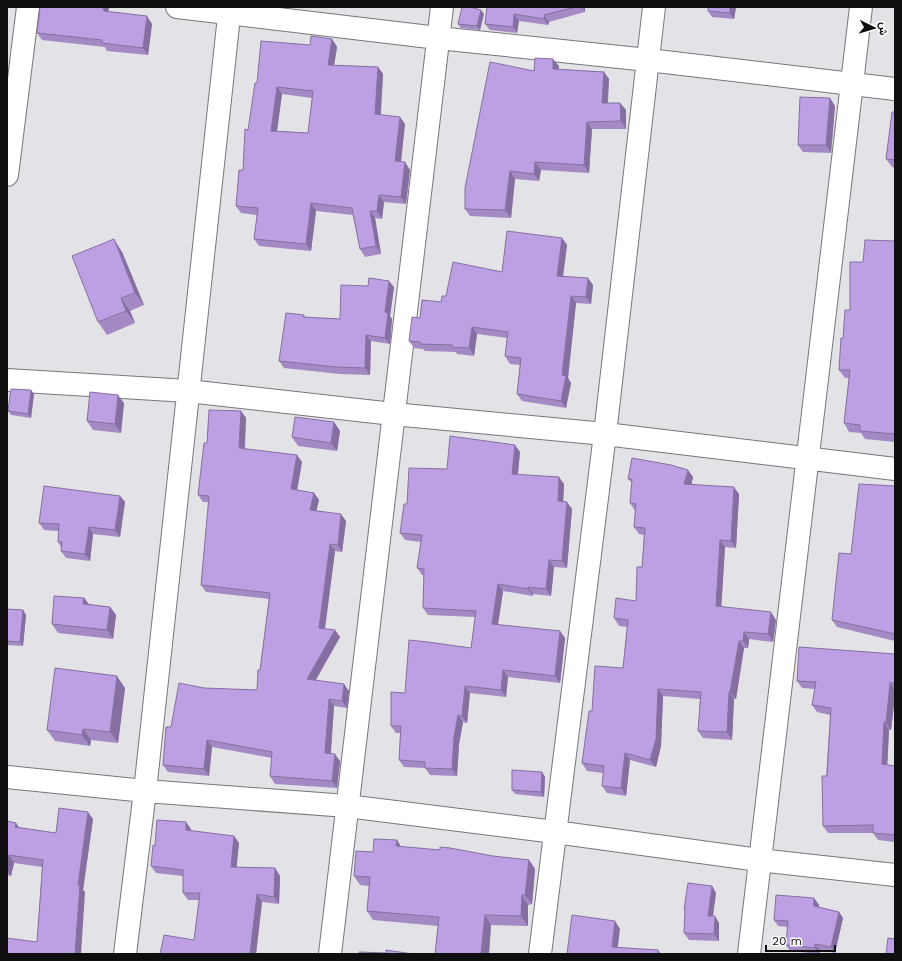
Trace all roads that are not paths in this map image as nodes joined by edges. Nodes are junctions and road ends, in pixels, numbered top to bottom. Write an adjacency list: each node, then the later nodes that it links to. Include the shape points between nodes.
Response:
1 (28, 7): 11 (street)
2 (178, 7): 6 (street)
3 (442, 7): 7 (street)
4 (654, 7): 8 (street)
5 (861, 7): 9 (street)
6 (230, 10): 7 (street); 13 (street)
7 (438, 38): 8 (street); 14 (street)
8 (648, 60): 9 (street); 15 (street)
9 (852, 84): 10 (street); 16 (street)
10 (895, 89)
11 (7, 174)
12 (7, 380): 13 (street)
13 (188, 391): 14 (street); 19 (street)
14 (393, 414): 15 (street); 20 (street)
15 (605, 434): 16 (street); 21 (street)
16 (808, 458): 17 (street); 22 (street)
17 (895, 469)
18 (7, 778): 19 (street)
19 (145, 791): 20 (street); 24 (street)
20 (347, 806): 21 (street); 25 (street)
21 (555, 832): 22 (street); 26 (street)
22 (760, 860): 23 (street); 27 (street)
23 (895, 875)
24 (125, 954)
25 (330, 954)
26 (540, 954)
27 (749, 954)

